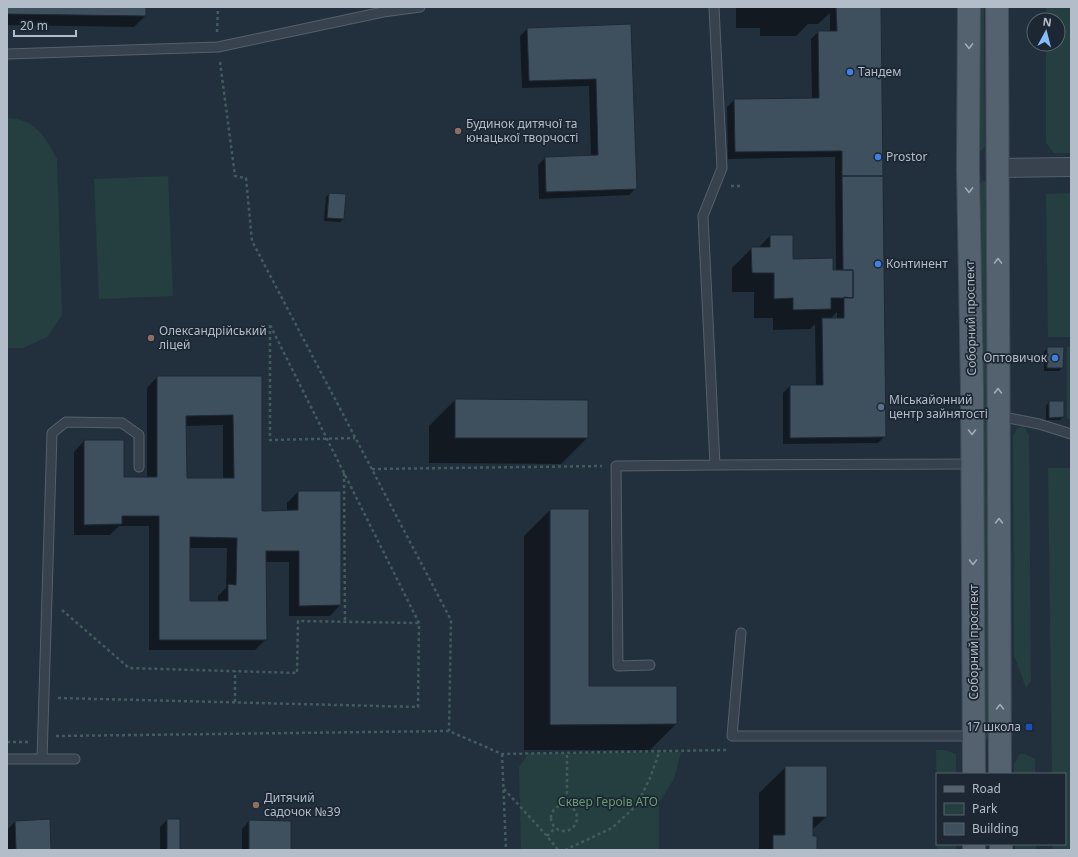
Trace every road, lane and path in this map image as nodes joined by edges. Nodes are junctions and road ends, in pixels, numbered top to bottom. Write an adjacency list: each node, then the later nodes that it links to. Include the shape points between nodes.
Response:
1 (218, 7): 6 (path)
2 (420, 7): 7 (lane, via 383,12 218,47)
3 (714, 7): 19 (lane, via 722,168 704,216)
4 (969, 7): 10 (main road, Соборний проспект, one-way to 10)
5 (996, 7): 11 (main road)
6 (217, 32)
7 (7, 54)
8 (220, 59): 17 (path, via 235,176 246,178 252,242)
9 (1071, 167): 11 (street)
10 (968, 168): 11 (main road); 18 (main road, Соборний проспект, one-way to 18)
11 (997, 168): 14 (main road, one-way to 11)
12 (729, 186): 13 (path)
13 (740, 186)
14 (998, 416): 15 (lane, via 1039,424); 44 (main road, one-way to 14)
15 (1071, 434)
16 (327, 438): 16 (path, via 323,431 270,325 270,440); 17 (path); 23 (path)
17 (355, 438): 22 (path)
18 (973, 464): 19 (lane); 33 (main road, Соборний проспект, one-way to 33)
19 (714, 465): 20 (lane)
20 (616, 466): 22 (path); 28 (lane, via 618,666)
21 (139, 467): 24 (lane, via 139,435 122,423 66,422 52,433)
22 (372, 469): 32 (path, via 451,620)
23 (344, 473): 25 (path); 26 (path)
24 (47, 597): 29 (path, via 129,668); 30 (lane)
25 (345, 622): 26 (path); 29 (path, via 298,621 297,672)
26 (419, 623): 31 (path, via 418,707)
27 (741, 633): 33 (lane, via 732,736)
28 (650, 665)
29 (236, 671): 31 (path)
30 (44, 698): 31 (path); 35 (lane)
31 (235, 702)
32 (449, 731): 35 (path, via 56,736); 39 (path)
33 (974, 736): 43 (main road, Соборний проспект)
34 (7, 742): 35 (path)
35 (42, 742): 41 (lane)
36 (660, 750): 37 (path); 38 (path); 51 (path, via 637,805 612,828)
37 (730, 750)
38 (567, 752): 39 (path); 46 (path)
39 (502, 754): 45 (path)
40 (7, 759): 41 (lane)
41 (42, 759): 42 (lane)
42 (75, 759)
43 (974, 773)
44 (1000, 773)
45 (504, 788): 48 (path); 49 (path)
46 (567, 806): 47 (path, via 558,806 552,812 551,821); 47 (path, via 571,807 576,815 574,827 562,832)
47 (555, 828): 48 (path)
48 (547, 836): 50 (path)
49 (506, 850)
50 (558, 850)
51 (565, 850)

